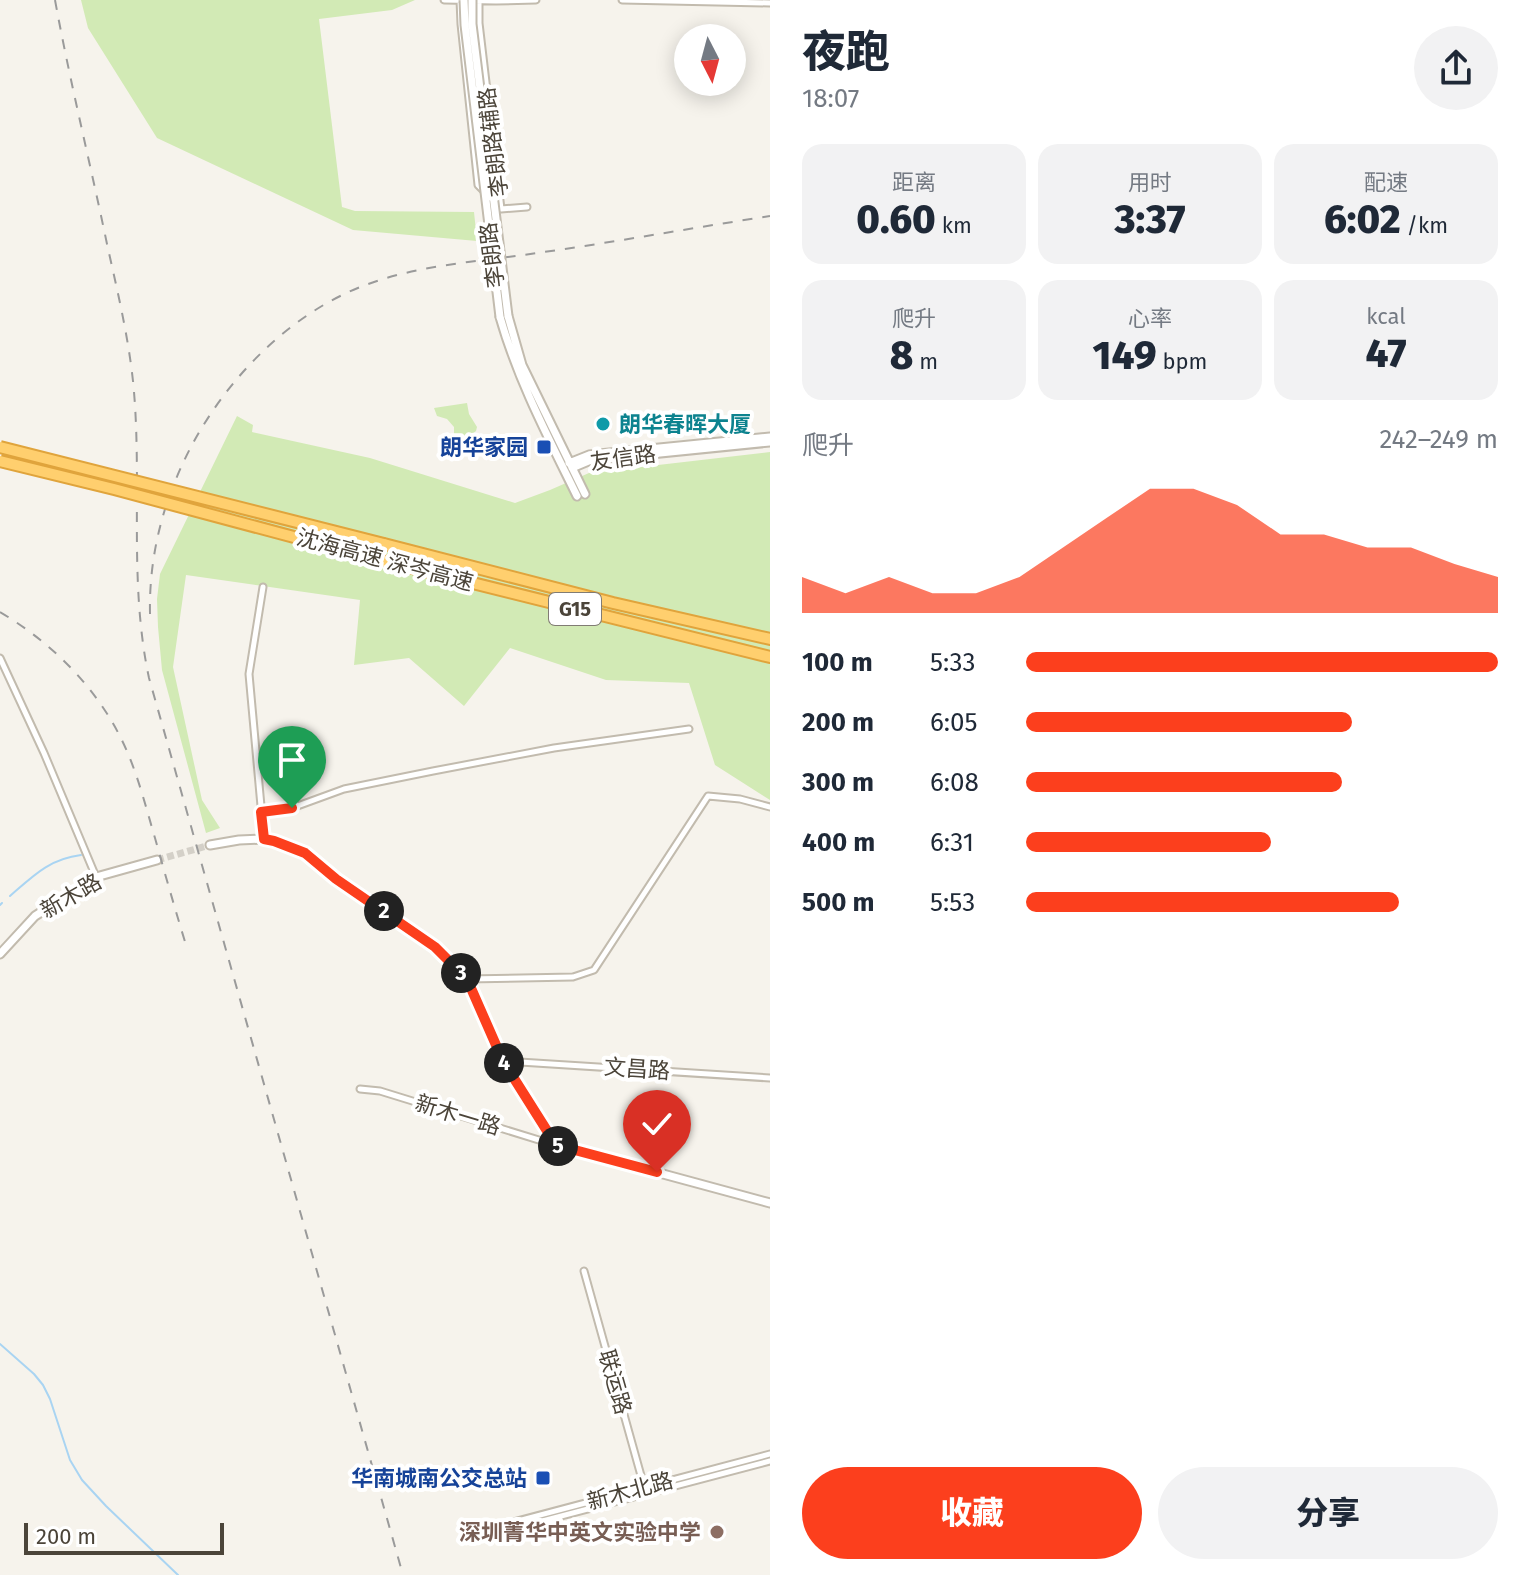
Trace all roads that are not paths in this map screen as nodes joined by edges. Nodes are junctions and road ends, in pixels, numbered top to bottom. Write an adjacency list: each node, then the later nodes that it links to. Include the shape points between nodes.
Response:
1 (444, 0): 2 (street)
2 (461, 0): 3 (street); 8 (street, 李朗路辅路, via 478,185); 9 (street, 李朗路, bridge)
3 (476, 0): 4 (street); 8 (street, 李朗路辅路); 9 (street, 李朗路, bridge, via 472,24)
4 (536, 0)
5 (622, 0): 6 (street)
6 (770, 3)
7 (527, 207): 8 (street)
8 (501, 209)
9 (504, 316): 13 (street, 李朗路); 13 (street, 李朗路, via 516,368 581,495)
10 (770, 440): 13 (street, 友信路, via 589,455)
11 (0, 447): 15 (highway, 沈海高速 深岑高速 / G15, bridge)
12 (0, 461): 16 (highway, 沈海高速 深岑高速 / G15, bridge)
13 (570, 465)
14 (263, 587): 20 (street, via 249,674)
15 (770, 639)
16 (770, 657)
17 (0, 658): 24 (street)
18 (689, 729): 20 (street, via 448,768)
19 (770, 807): 26 (street, via 708,796 594,970 573,977)
20 (261, 812): 21 (street)
21 (264, 839): 22 (street); 26 (street, via 305,853 435,947)
22 (210, 845)
23 (157, 860): 24 (street, 新木路)
24 (96, 877): 25 (street, 新木路, via 35,916)
25 (0, 954)
26 (467, 979): 27 (street)
27 (503, 1061): 28 (street, 文昌路); 30 (street)
28 (770, 1078)
29 (360, 1089): 30 (street, 新木一路)
30 (556, 1145): 31 (street)
31 (770, 1203)
32 (584, 1271): 35 (street, 联运路)
33 (770, 1454): 35 (street, 新木北路)
34 (770, 1461): 35 (street, 新木北路)
35 (645, 1490): 36 (street, 新木北路)
36 (492, 1531)

